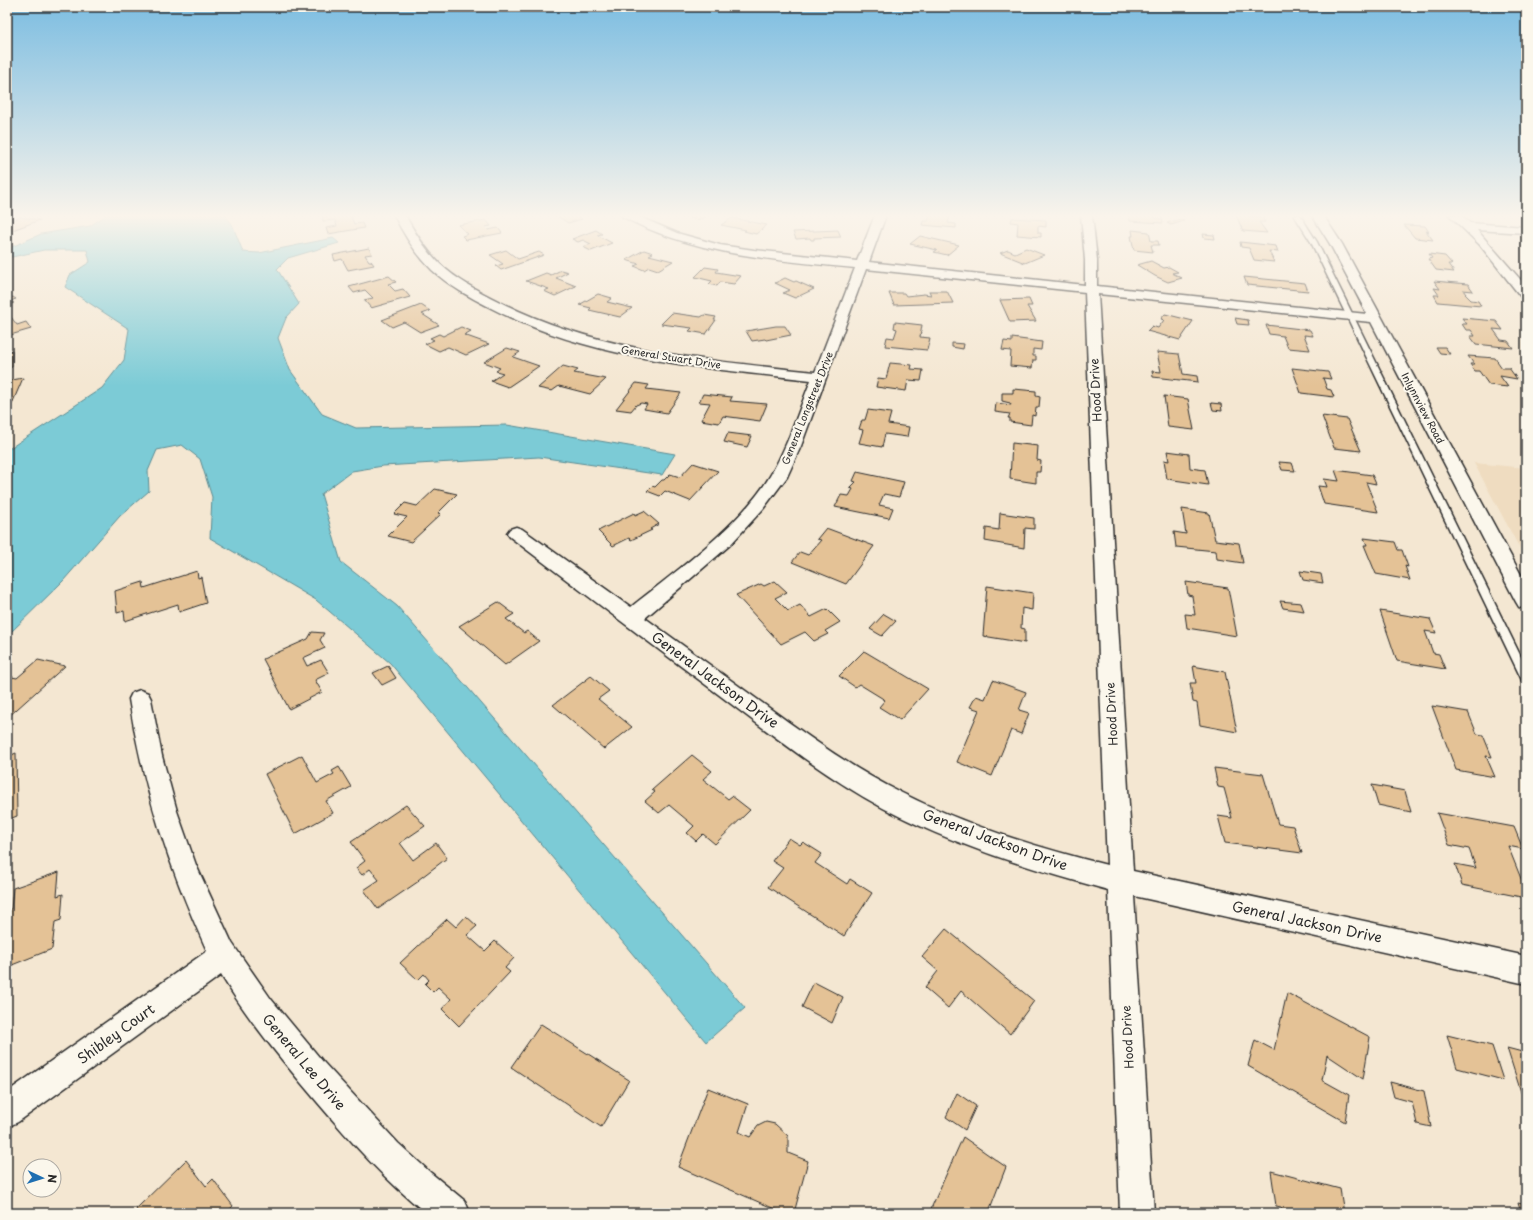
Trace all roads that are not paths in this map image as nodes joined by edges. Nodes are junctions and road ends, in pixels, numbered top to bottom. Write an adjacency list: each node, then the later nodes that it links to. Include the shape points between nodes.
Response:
1 (442, 272): 12 (street, General Stuart Drive, via 488,302 546,327 600,344 653,356)
2 (859, 272): 12 (street, General Longstreet Drive)
3 (918, 272): 8 (street)
4 (1091, 272): 8 (street, Hood Drive)
5 (1328, 272): 10 (lane)
6 (1351, 272): 11 (street, Inlynnview Road)
7 (1507, 272): 9 (street)
8 (1091, 290): 10 (street); 18 (street, Hood Drive)
9 (1526, 294)
10 (1350, 316): 11 (street); 16 (lane)
11 (1376, 319): 14 (street, Inlynnview Road)
12 (820, 377): 15 (street, General Longstreet Drive, via 786,463 772,486 721,544)
13 (516, 533): 15 (street, General Jackson Drive)
14 (1526, 602)
15 (630, 618): 18 (street, General Jackson Drive, via 811,751 850,777 905,807 1036,858)
16 (1526, 678)
17 (140, 699): 19 (street, General Lee Drive, via 146,739 163,808 190,885)
18 (1120, 881): 20 (street, General Jackson Drive); 23 (street, Hood Drive)
19 (224, 956): 21 (street, Shibley Court); 22 (street, General Lee Drive, via 274,1030 356,1123 426,1193)
20 (1526, 970)
21 (7, 1112)
22 (453, 1213)
23 (1137, 1213)

